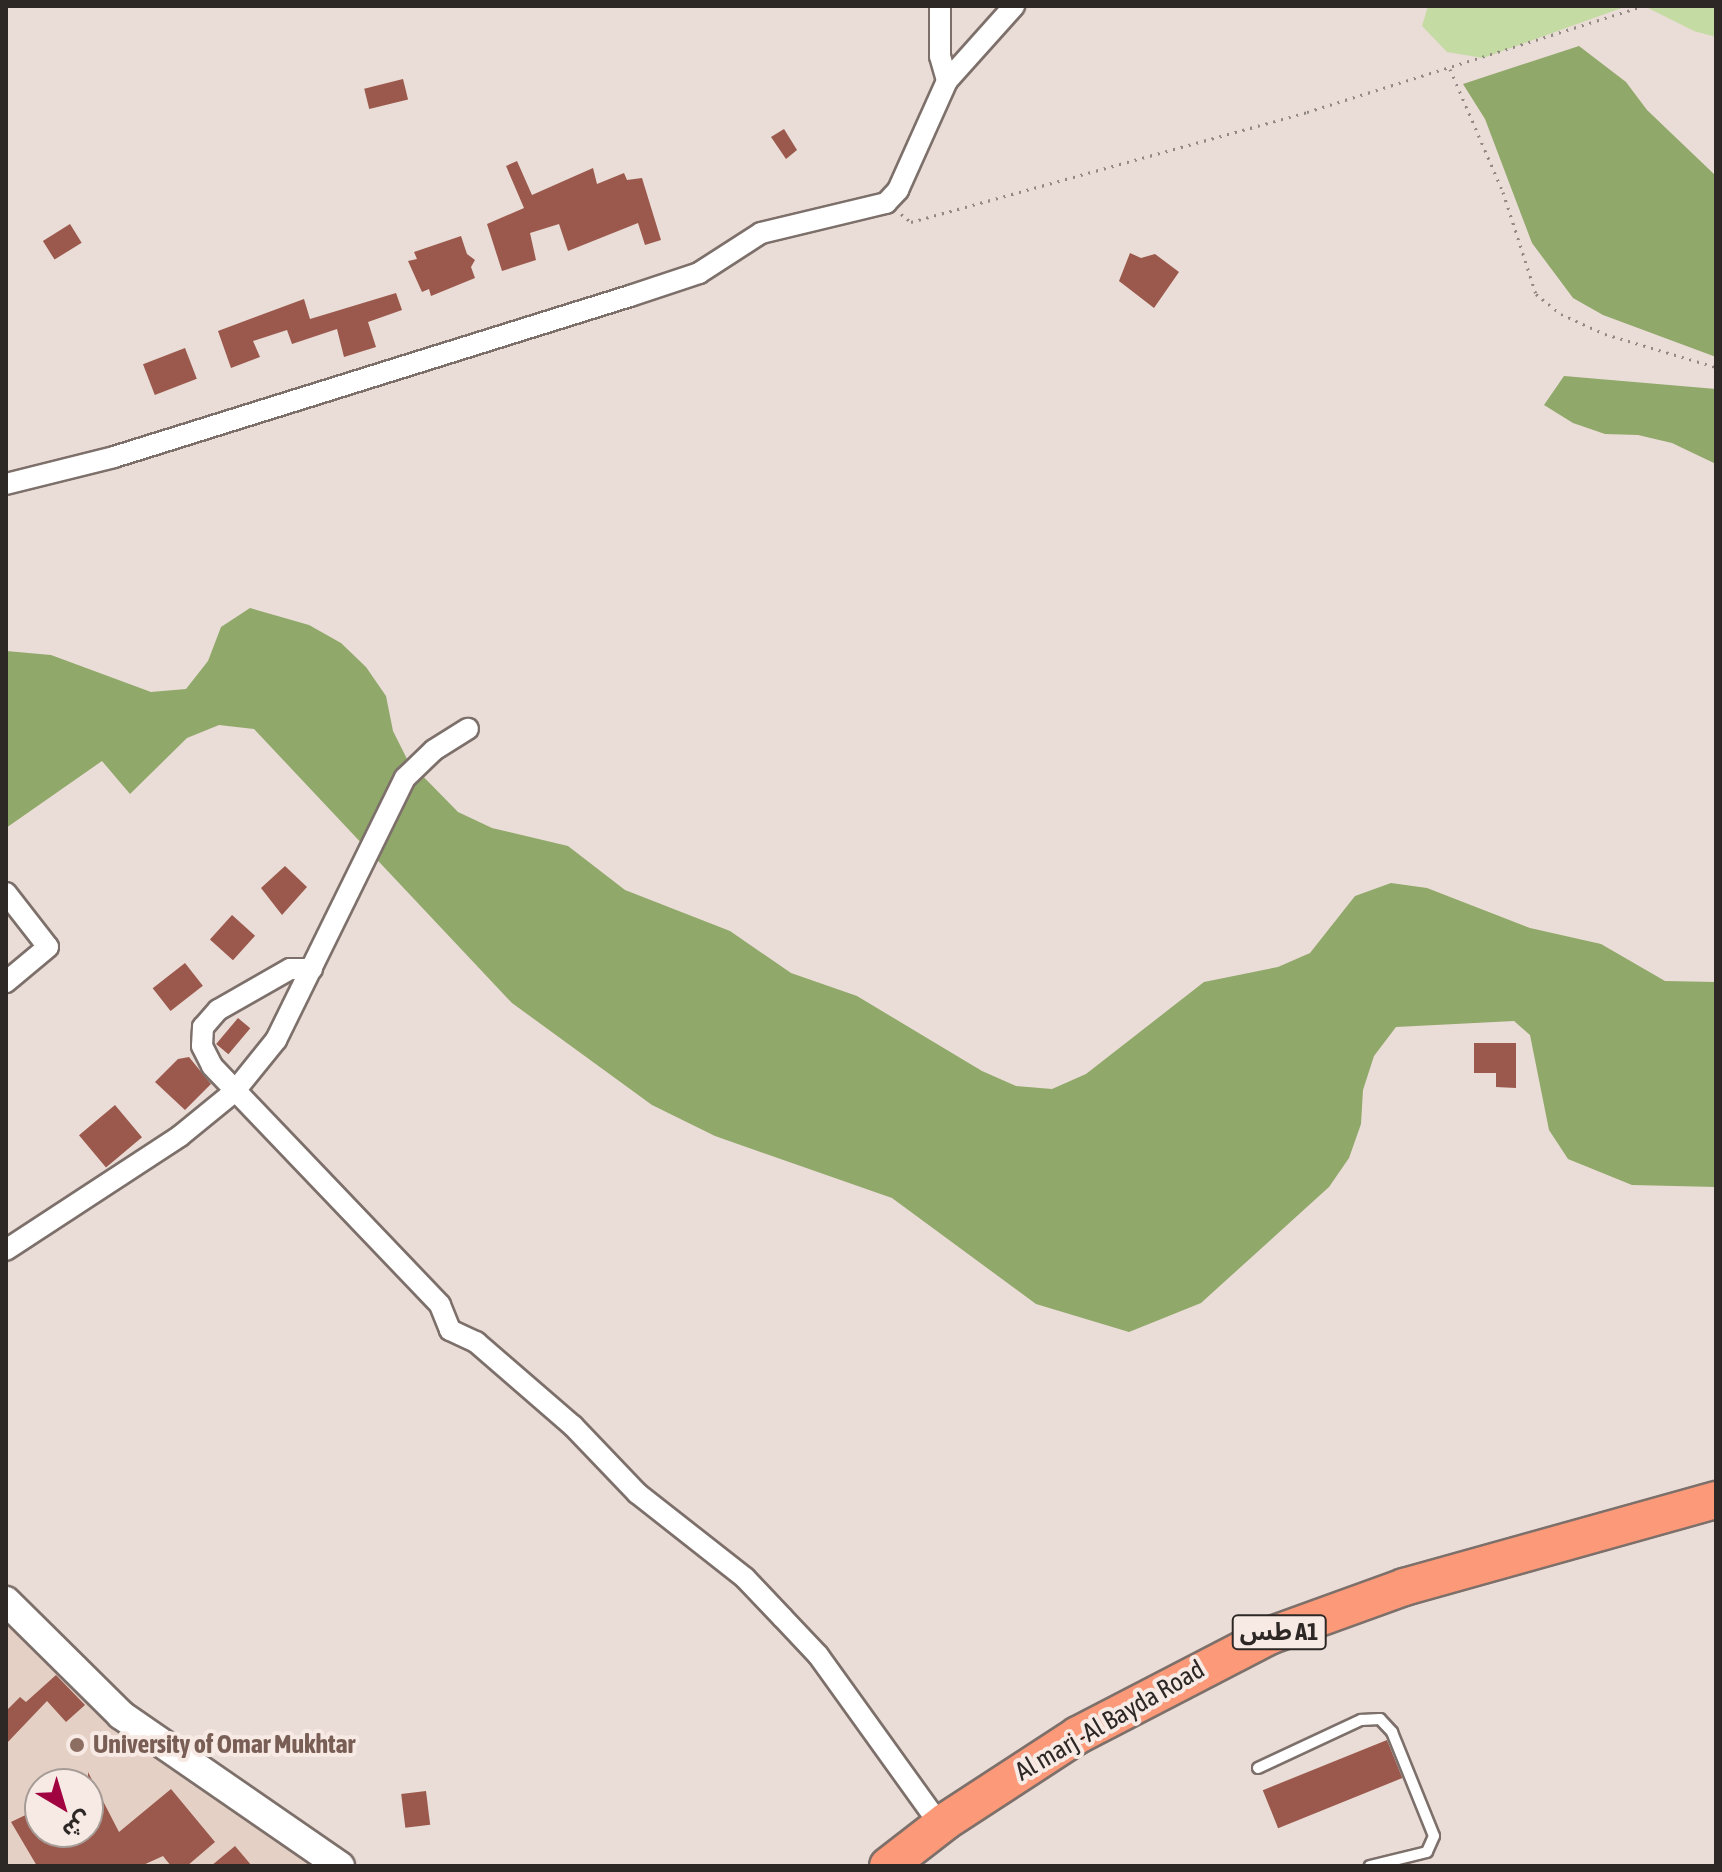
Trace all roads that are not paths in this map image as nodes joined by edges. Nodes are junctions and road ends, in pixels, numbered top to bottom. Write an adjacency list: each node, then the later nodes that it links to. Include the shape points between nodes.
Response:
1 (940, 6): 3 (street, via 940,56)
2 (1014, 6): 3 (street)
3 (947, 81): 4 (street, via 898,190 886,203 761,233 699,273 630,296 114,457)
4 (6, 484)
5 (468, 729): 7 (street, via 434,750 405,778)
6 (6, 893): 8 (street, via 48,947)
7 (312, 969): 9 (street, via 276,1040); 9 (street, via 290,969 251,988 203,1027 202,1046)
8 (6, 982)
9 (234, 1092): 10 (street, via 168,1144); 14 (street, via 440,1305 450,1330 476,1342 563,1417 637,1493 745,1578 818,1655)
10 (6, 1250)
11 (1716, 1500): 14 (highway, Al marj -Al Bayda Road / طس A1, via 1404,1587 1269,1636 1140,1699)
12 (6, 1601): 15 (street, via 121,1715)
13 (1258, 1768): 17 (lane, via 1361,1720 1380,1719 1392,1732 1434,1836 1427,1852)
14 (940, 1825): 16 (highway, Al marj -Al Bayda Road / طس A1)
15 (340, 1866)
16 (888, 1866)
17 (1370, 1866)

